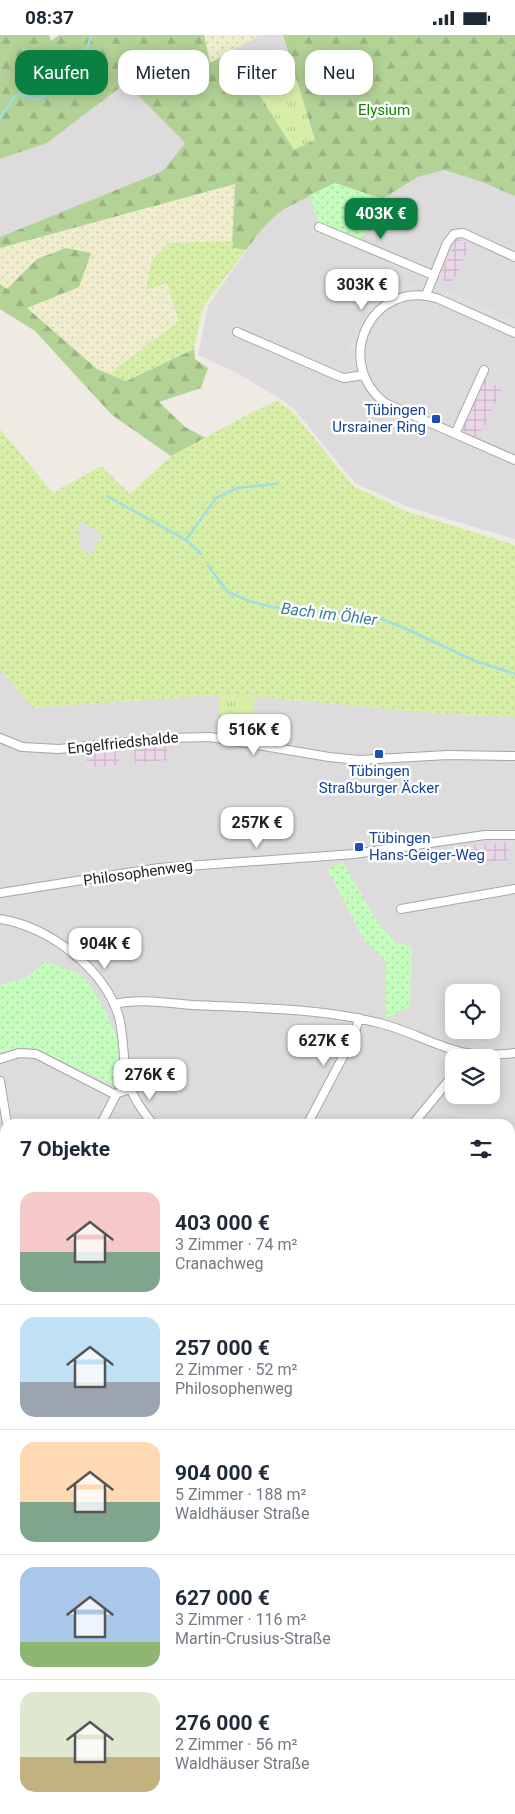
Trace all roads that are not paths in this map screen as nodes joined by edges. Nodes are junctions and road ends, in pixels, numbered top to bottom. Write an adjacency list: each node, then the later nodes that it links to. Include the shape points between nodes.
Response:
1 (319, 227): 3 (street)
2 (515, 257): 3 (street, via 459,232 446,243)
3 (433, 275): 4 (street)
4 (426, 295): 6 (street); 8 (street, via 399,299 370,319 360,349)
5 (237, 332): 8 (street, via 338,377)
6 (515, 333)
7 (484, 371): 9 (street)
8 (364, 375): 9 (street, via 371,388 386,403)
9 (455, 434): 10 (street)
10 (515, 460)
11 (0, 739): 12 (street, Engelfriedshalde, via 22,747 59,749 196,737 359,760 448,755)
12 (515, 756)
13 (515, 835): 15 (street, Philosophenweg, via 465,838 354,854 163,868)
14 (515, 889): 16 (street)
15 (0, 893)
16 (402, 909)
17 (0, 919): 18 (street, via 32,927 56,941 94,974)
18 (114, 1004): 19 (street, via 138,1002 245,1007); 26 (street, via 120,1022)
19 (359, 1018): 20 (street, via 396,1027); 31 (street, via 354,1036)
20 (450, 1049)
21 (515, 1053): 22 (street)
22 (500, 1054)
23 (0, 1059): 27 (street, via 19,1053 36,1054)
24 (0, 1081): 28 (street)
25 (445, 1085): 32 (street)
26 (130, 1089): 27 (street); 30 (street)
27 (116, 1095): 29 (street)
28 (6, 1119)
29 (104, 1119)
30 (149, 1119)
31 (310, 1119)
32 (417, 1119)

